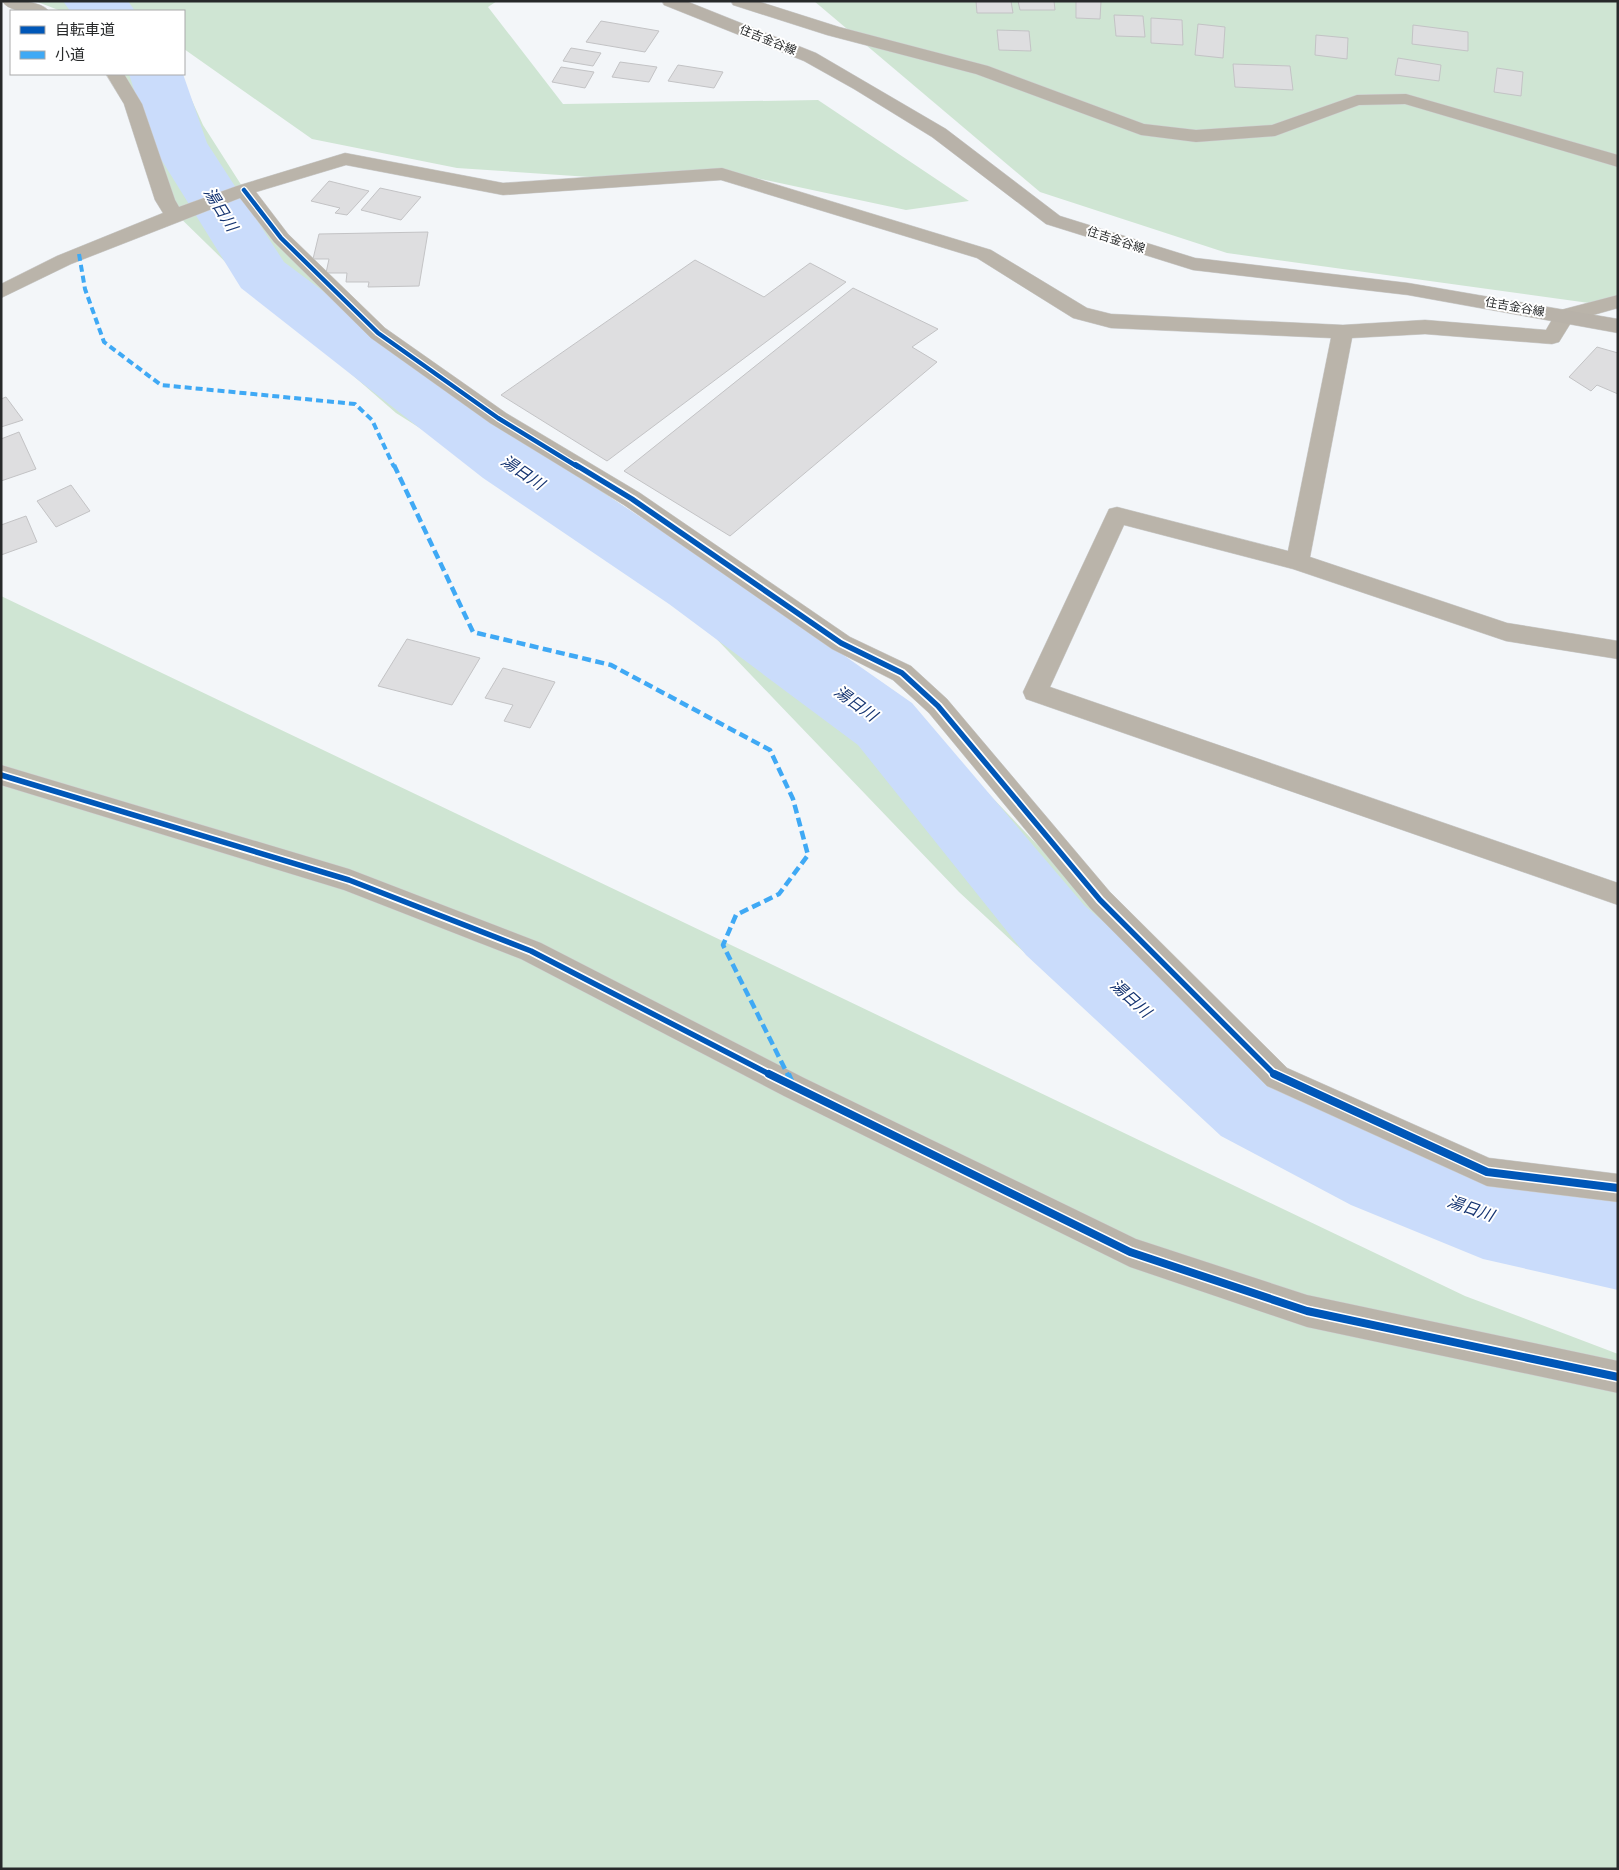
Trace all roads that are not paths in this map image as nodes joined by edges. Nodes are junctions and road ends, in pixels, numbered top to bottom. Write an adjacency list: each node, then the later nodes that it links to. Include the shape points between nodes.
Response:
1 (10, 1): 4 (street)
2 (670, 1): 11 (main road, 住吉金谷線, via 810,57 860,85 940,133 1053,220 1193,264 1408,289)
3 (739, 1): 6 (street, via 833,31 982,70 1141,129 1196,136 1275,130 1357,100 1406,99)
4 (37, 10)
5 (117, 75): 8 (street, via 133,104 165,200)
6 (1618, 161)
7 (244, 190): 8 (street); 13 (street, via 345,159 503,189 722,174 984,254 1080,313 1111,321); 18 (street, via 281,238 378,333 498,418 632,499 841,643 902,673 938,706 1100,900 1277,1077 1486,1172)
8 (178, 214): 9 (street, via 64,260)
9 (1, 292)
10 (1618, 301): 11 (street)
11 (1564, 316): 12 (main road, 住吉金谷線); 13 (street, via 1552,337 1425,327)
12 (1618, 326)
13 (1343, 332): 14 (street)
14 (1297, 562): 15 (street, via 1506,632); 17 (street, via 1117,515 1035,692)
15 (1618, 650)
16 (1, 775): 19 (street, via 349,880 531,951 794,1088 1130,1252 1307,1311)
17 (1618, 894)
18 (1618, 1188)
19 (1618, 1377)

